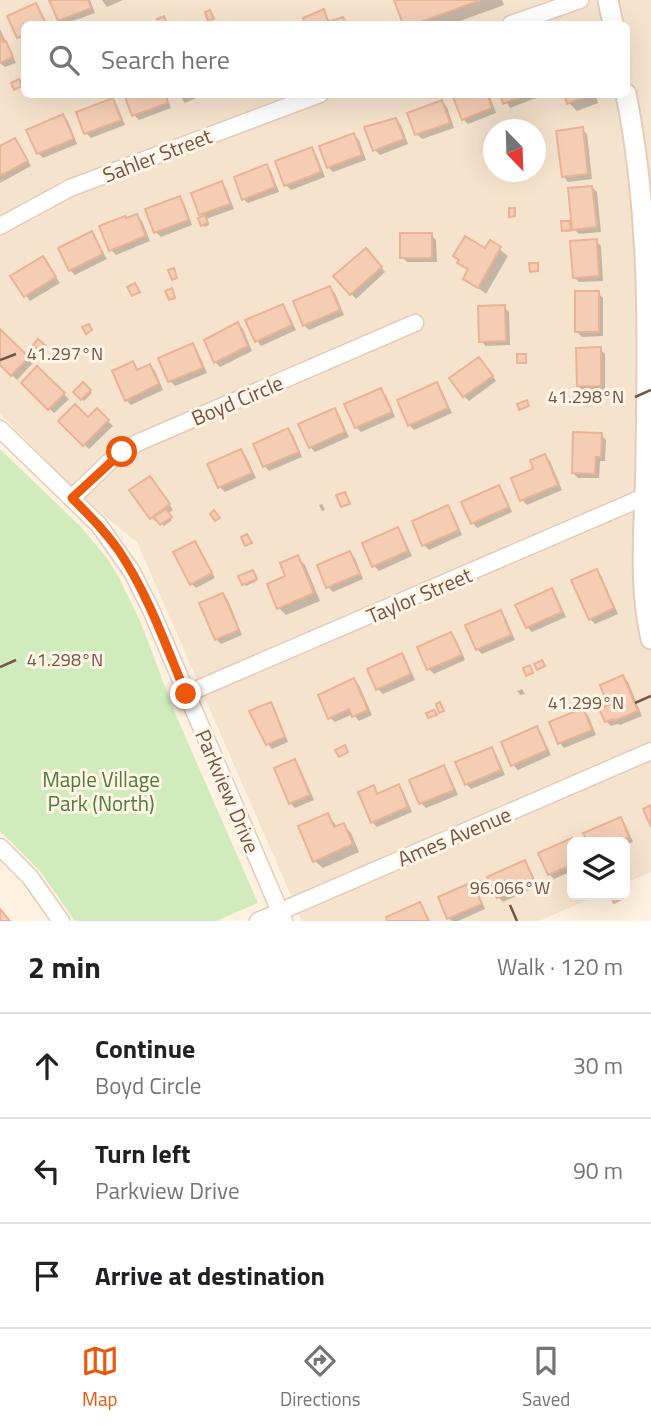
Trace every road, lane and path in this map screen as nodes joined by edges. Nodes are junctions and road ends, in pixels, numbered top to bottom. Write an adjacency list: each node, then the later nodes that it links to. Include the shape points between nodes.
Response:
1 (580, 0): 3 (street)
2 (608, 0): 4 (street)
3 (520, 21)
4 (612, 21)
5 (309, 98): 7 (street, Sahler Street, via 70,188)
6 (627, 98): 10 (street, via 645,243)
7 (0, 226)
8 (415, 323): 11 (street, Boyd Circle, via 137,443 109,462)
9 (0, 429): 11 (street, Parkview Drive)
10 (647, 496): 12 (street, via 644,589); 13 (street, Taylor Street)
11 (72, 498): 13 (street, Parkview Drive, via 99,525 132,572)
12 (651, 639)
13 (186, 694): 16 (street, Parkview Drive)
14 (651, 751): 16 (street, Ames Avenue)
15 (0, 847): 17 (street, via 30,877)
16 (282, 916): 18 (street, Ames Avenue)
17 (61, 921)
18 (258, 921)

